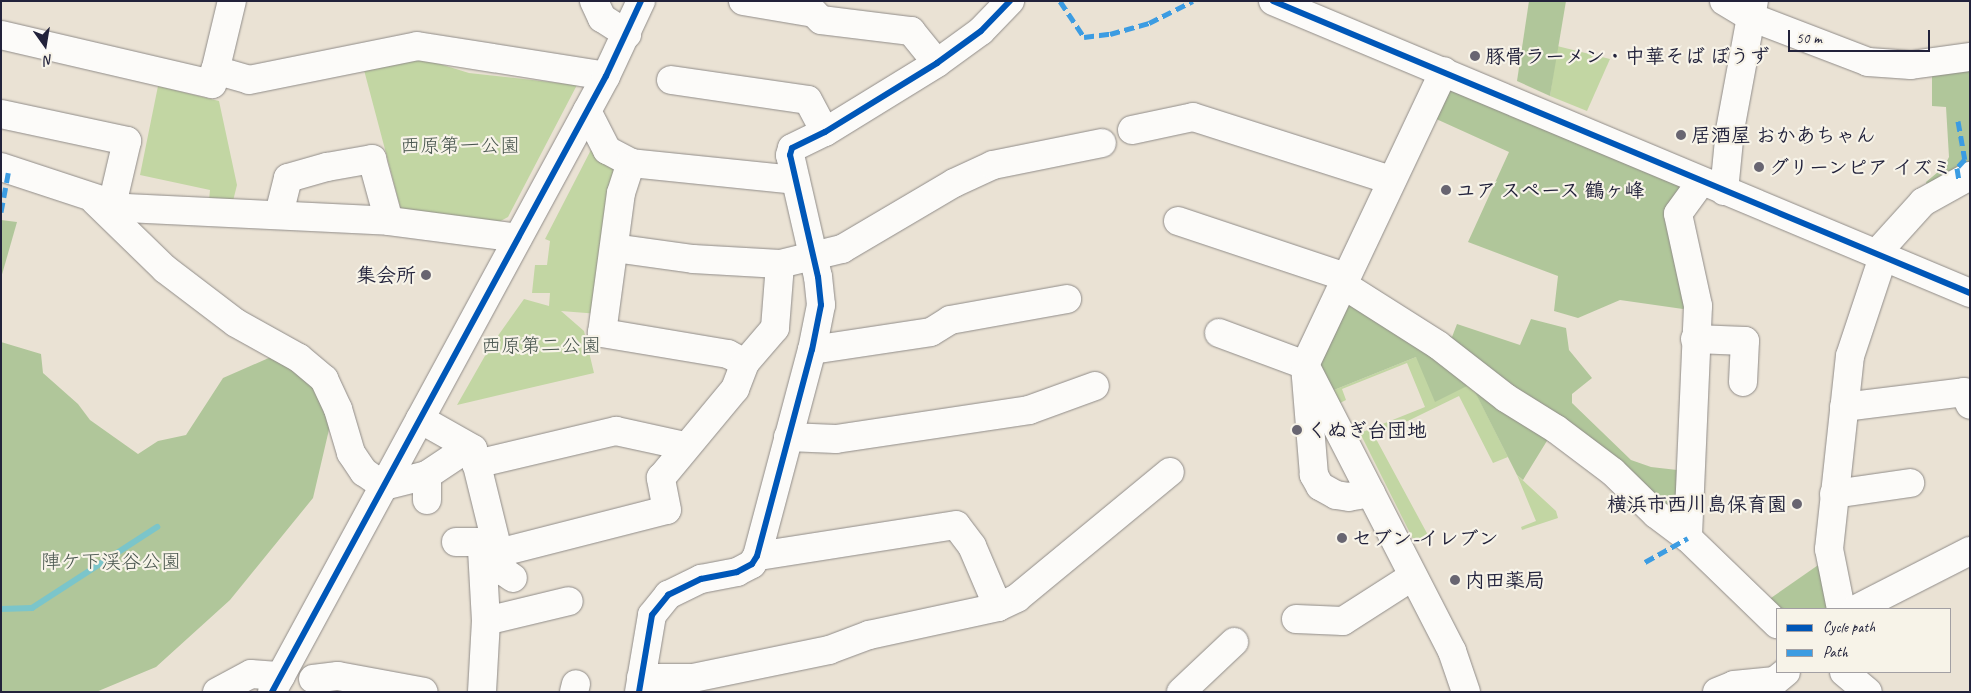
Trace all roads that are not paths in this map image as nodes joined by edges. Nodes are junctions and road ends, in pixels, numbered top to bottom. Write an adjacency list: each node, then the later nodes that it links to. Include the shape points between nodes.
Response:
1 (232, 1): 13 (street)
2 (594, 1): 9 (street, via 602,18)
3 (641, 1): 9 (street)
4 (743, 1): 12 (street, via 814,13 821,20 911,31)
5 (1010, 1): 12 (street, via 982,32)
6 (1274, 1): 14 (street)
7 (1724, 1): 8 (street)
8 (1752, 9): 11 (street, via 1868,62 1911,65); 27 (street, via 1730,130)
9 (627, 34): 15 (street)
10 (1, 35): 13 (street, via 212,84)
11 (1970, 57)
12 (937, 63): 20 (street)
13 (215, 70): 15 (street, via 249,80 417,46)
14 (1444, 71): 26 (street); 27 (street)
15 (606, 76): 17 (street)
16 (671, 80): 20 (street, via 808,100)
17 (587, 110): 22 (street, via 607,150); 32 (street)
18 (1, 114): 28 (street, via 127,140)
19 (1132, 130): 26 (street, via 1193,117)
20 (825, 132): 25 (street, via 792,148 790,155)
21 (1102, 143): 35 (street, via 993,165 954,183 842,250)
22 (631, 163): 25 (street); 33 (street, via 621,193)
23 (1, 167): 28 (street)
24 (1970, 176): 34 (street, via 1923,202)
25 (795, 180): 35 (street)
26 (1390, 180): 37 (street)
27 (1712, 187): 34 (street); 41 (street, via 1678,214 1698,306)
28 (103, 202): 29 (street); 55 (street, via 165,268 236,323 300,358 324,379 338,409 351,453 364,472)
29 (279, 214): 30 (street); 30 (street, via 288,178 372,159)
30 (389, 221): 32 (street)
31 (1178, 222): 37 (street)
32 (518, 238): 49 (street)
33 (614, 248): 36 (street, via 693,259); 43 (street, via 602,333 728,354)
34 (1880, 256): 38 (street); 48 (street, via 1850,356)
35 (814, 257): 36 (street); 42 (street, via 821,305)
36 (780, 264): 43 (street, via 776,328)
37 (1343, 281): 44 (street); 58 (street, via 1438,345 1506,398 1556,429 1613,472 1656,514)
38 (1970, 293)
39 (1067, 299): 42 (street, via 950,320 931,332)
40 (1219, 334): 44 (street)
41 (1695, 339): 45 (street, via 1745,341); 58 (street)
42 (812, 350): 50 (street)
43 (745, 363): 51 (street, via 735,389)
44 (1305, 365): 56 (street); 56 (street, via 1314,475 1320,486 1336,495 1349,497)
45 (1743, 382)
46 (1095, 386): 50 (street, via 1029,410 836,439)
47 (1970, 405): 48 (street, via 1964,392)
48 (1844, 407): 57 (street)
49 (420, 419): 52 (street); 55 (street)
50 (788, 437): 62 (street)
51 (685, 446): 52 (street, via 616,431); 60 (street, via 661,478 666,510)
52 (473, 456): 55 (street, via 427,487); 60 (street)
53 (1170, 472): 66 (street, via 1017,598)
54 (1910, 483): 57 (street)
55 (384, 486): 74 (street)
56 (1371, 493): 63 (street)
57 (1834, 494): 67 (street, via 1829,549)
58 (1688, 538): 71 (street)
59 (456, 542): 60 (street, via 477,542)
60 (493, 550): 64 (street, via 503,571); 70 (street)
61 (1970, 551): 68 (street)
62 (757, 556): 66 (street, via 956,525 972,546); 76 (street, via 752,564 737,572 701,579 668,594 652,615)
63 (1413, 576): 69 (street, via 1343,621); 82 (street, via 1452,651)
64 (513, 578)
65 (569, 601): 70 (street)
66 (998, 607): 76 (street, via 869,636 829,650 693,678)
67 (1841, 608)
68 (1858, 608)
69 (1296, 619)
70 (486, 621): 80 (street)
71 (1776, 623)
72 (1234, 642): 81 (street)
73 (1785, 673): 77 (street)
74 (279, 678): 75 (street); 79 (street, via 251,674)
75 (319, 685): 78 (street, via 338,676)
76 (640, 685)
77 (1760, 688): 83 (street, via 1734,685)
78 (414, 691)
79 (217, 692)
80 (482, 692)
81 (1181, 692)
82 (1466, 692)
83 (1717, 692)

